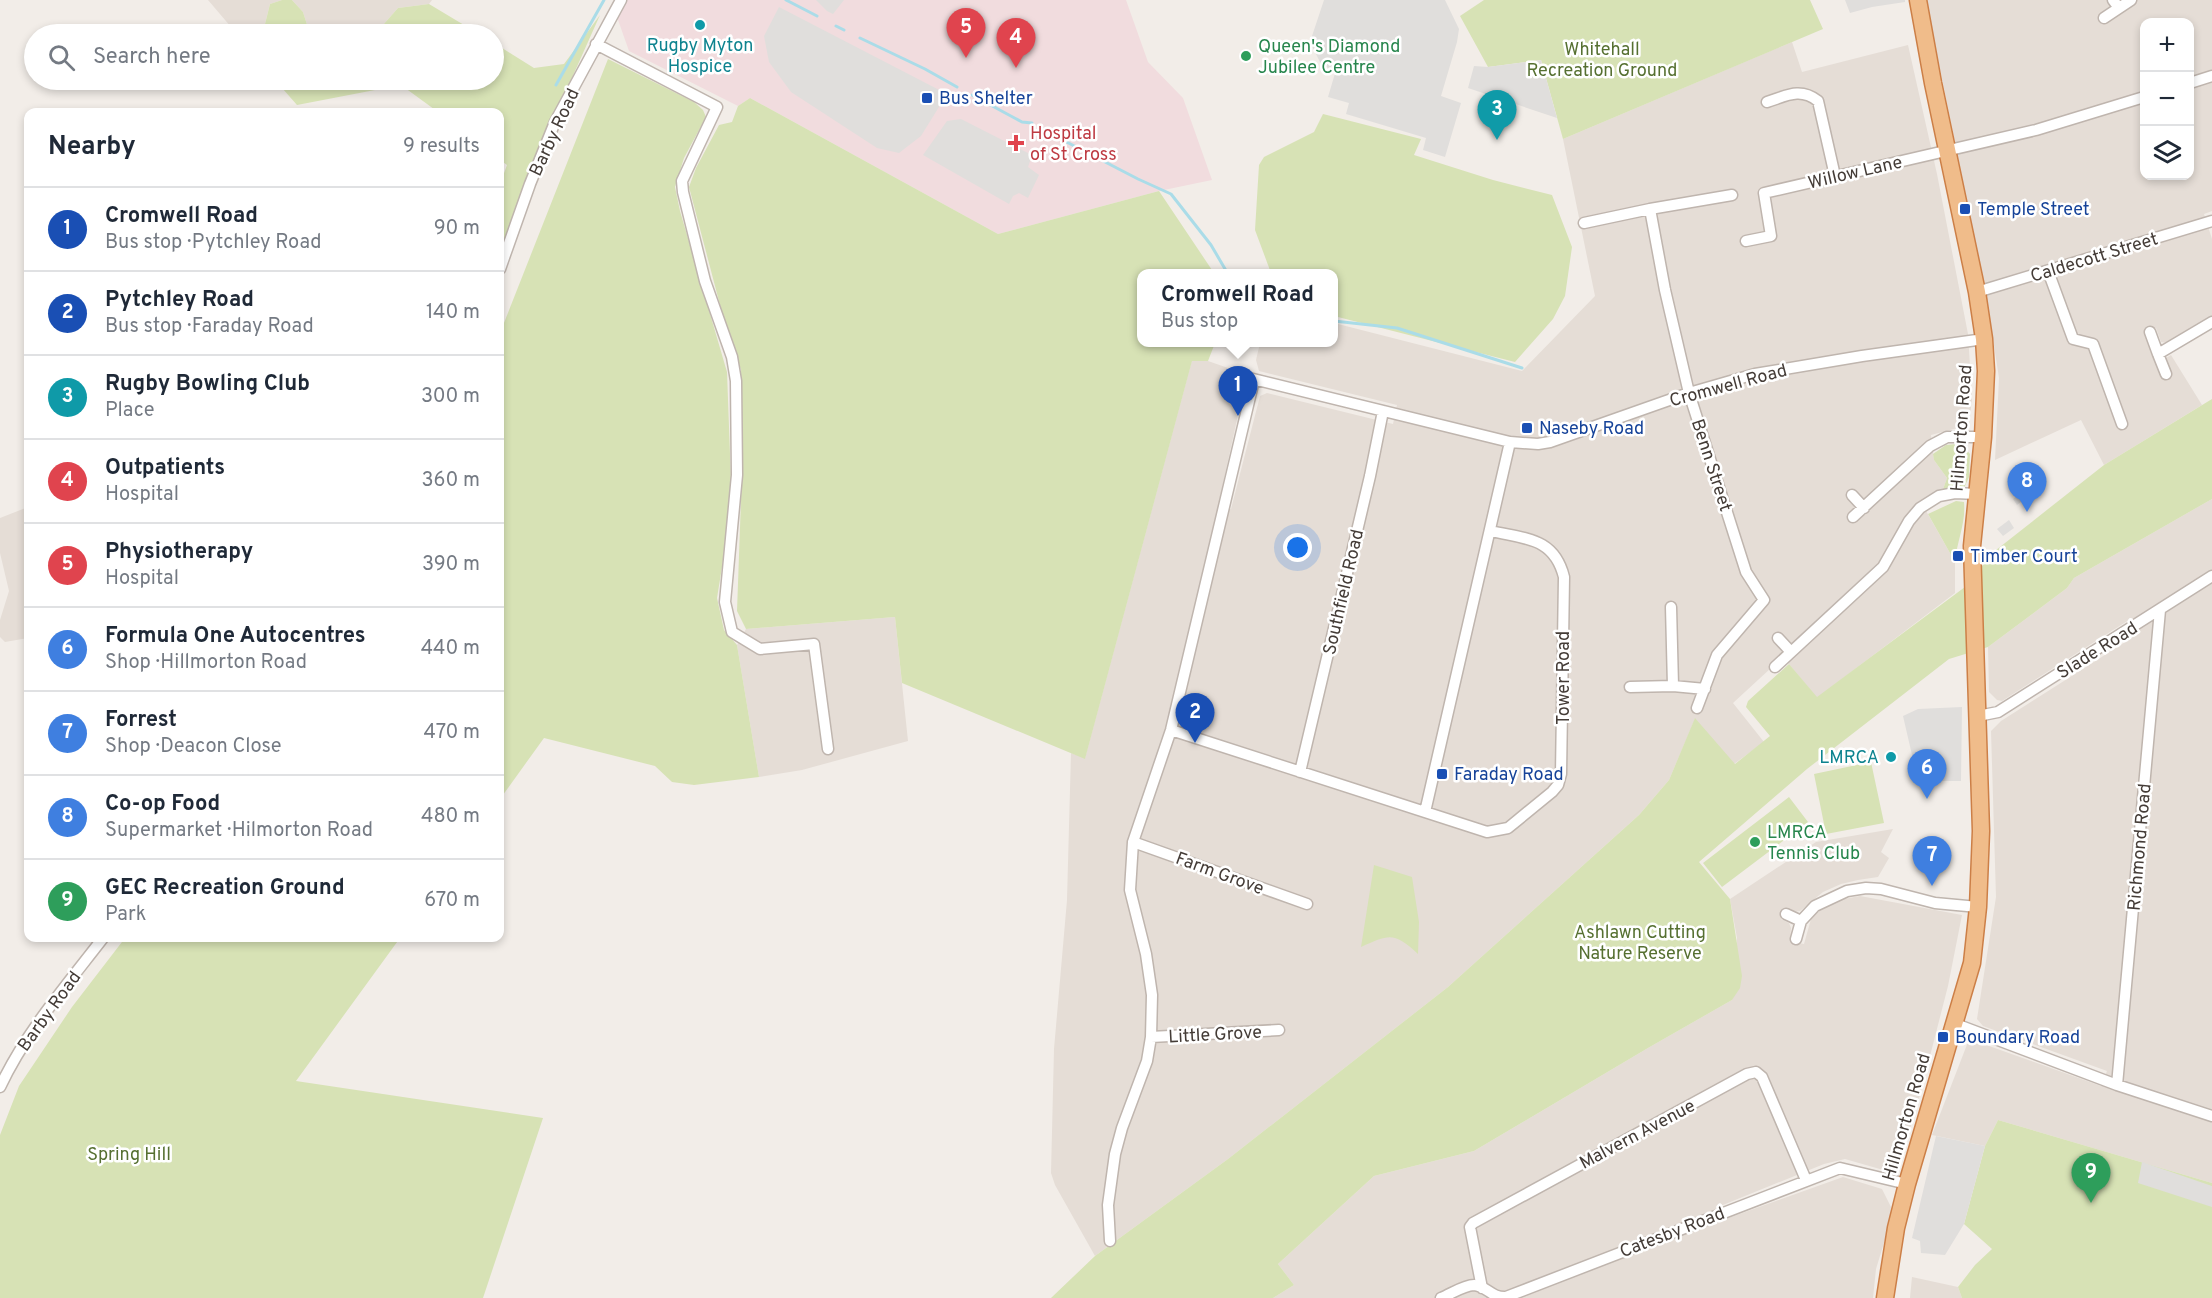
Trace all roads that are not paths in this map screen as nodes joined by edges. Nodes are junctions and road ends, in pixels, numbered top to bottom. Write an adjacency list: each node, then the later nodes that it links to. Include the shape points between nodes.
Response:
1 (621, 0): 6 (street, Barby Road)
2 (1918, 0): 11 (highway, Hilmorton Road)
3 (2131, 0): 4 (street)
4 (2116, 4): 5 (street)
5 (2104, 18)
6 (596, 44): 18 (street, Barby Road, via 555,122); 51 (street, via 717,107 682,181 705,281 732,357 736,381 737,475 725,602 732,632 760,649 814,644)
7 (2212, 76): 8 (street)
8 (2194, 82)
9 (2140, 99): 11 (street, via 2036,130)
10 (1767, 102): 12 (street, via 1800,93 1809,93 1818,101)
11 (1947, 151): 12 (street, Willow Lane); 20 (highway, Hilmorton Road)
12 (1835, 176): 17 (street, Willow Lane, via 1764,193 1772,236)
13 (1732, 195): 14 (street)
14 (1650, 209): 16 (street); 28 (street, Benn Street)
15 (2212, 221): 19 (street, Caldecott Street)
16 (1584, 223)
17 (1746, 241)
18 (504, 258)
19 (2048, 270): 20 (street, Caldecott Street); 30 (street, via 2073,339 2092,344)
20 (1977, 292): 23 (highway, Hilmorton Road)
21 (2212, 322): 24 (street)
22 (2150, 332): 24 (street)
23 (1984, 339): 28 (street, Cromwell Road, via 1755,374); 31 (highway, Hilmorton Road)
24 (2158, 354): 25 (street)
25 (2166, 374)
26 (1233, 375): 27 (street, Cromwell Road)
27 (1254, 380): 29 (street, Cromwell Road); 50 (street)
28 (1689, 393): 32 (street, Cromwell Road, via 1550,442); 47 (street, Benn Street, via 1746,572 1764,600 1717,655)
29 (1383, 411): 32 (street, Cromwell Road); 52 (street, Southfield Road)
30 (2122, 424)
31 (1983, 437): 33 (highway, Hilmorton Road); 35 (street, via 1947,437 1938,441)
32 (1510, 442): 37 (street)
33 (1977, 494): 42 (street, via 1939,496 1920,508 1883,567); 43 (highway, Hilmorton Road, via 1972,566)
34 (1852, 495): 35 (street)
35 (1864, 508): 36 (street)
36 (1854, 517)
37 (1491, 531): 53 (street); 53 (street, Tower Road, via 1539,542 1560,562 1564,577 1563,762 1558,785 1508,828 1487,832)
38 (2212, 576): 40 (street, Slade Road)
39 (1671, 607): 45 (street)
40 (2160, 610): 49 (street, Slade Road, via 1998,712); 64 (street, Richmond Road)
41 (1778, 638): 42 (street)
42 (1793, 645): 44 (street)
43 (1977, 661): 49 (highway, Hillmorton Road)
44 (1775, 667)
45 (1673, 686): 46 (street); 47 (street)
46 (1629, 687)
47 (1705, 689): 48 (street)
48 (1697, 708)
49 (1978, 716): 56 (highway, Hillmorton Road, via 1982,831)
50 (1172, 730): 52 (street); 54 (street)
51 (828, 749)
52 (1300, 772): 53 (street)
53 (1425, 812)
54 (1133, 842): 55 (street, Farm Grove); 63 (street, via 1130,890 1152,995)
55 (1308, 904)
56 (1978, 907): 58 (street, via 1935,903 1866,888 1835,895 1815,906); 61 (highway, Hillmorton Road, via 1972,963)
57 (1786, 914): 58 (street)
58 (1801, 921): 59 (street)
59 (1796, 939)
60 (100, 942): 65 (street, Barby Road, via 38,1022)
61 (1953, 1023): 64 (street); 68 (highway, Hillmorton Road)
62 (1279, 1030): 63 (street, Little Grove)
63 (1151, 1037): 69 (street, via 1147,1061 1115,1154 1108,1205)
64 (2117, 1085): 66 (street)
65 (0, 1087)
66 (2212, 1116)
67 (1806, 1180): 68 (street, Catesby Road, via 1840,1168); 70 (street, Catesby Road, via 1506,1297 1497,1298); 70 (street, Malvern Avenue, via 1762,1077 1756,1072 1747,1074 1473,1223 1470,1227)
68 (1907, 1184): 72 (highway, Hillmorton Road)
69 (1110, 1241)
70 (1482, 1288): 71 (street, Catesby Road, via 1474,1285)
71 (1442, 1298)
72 (1885, 1298)

